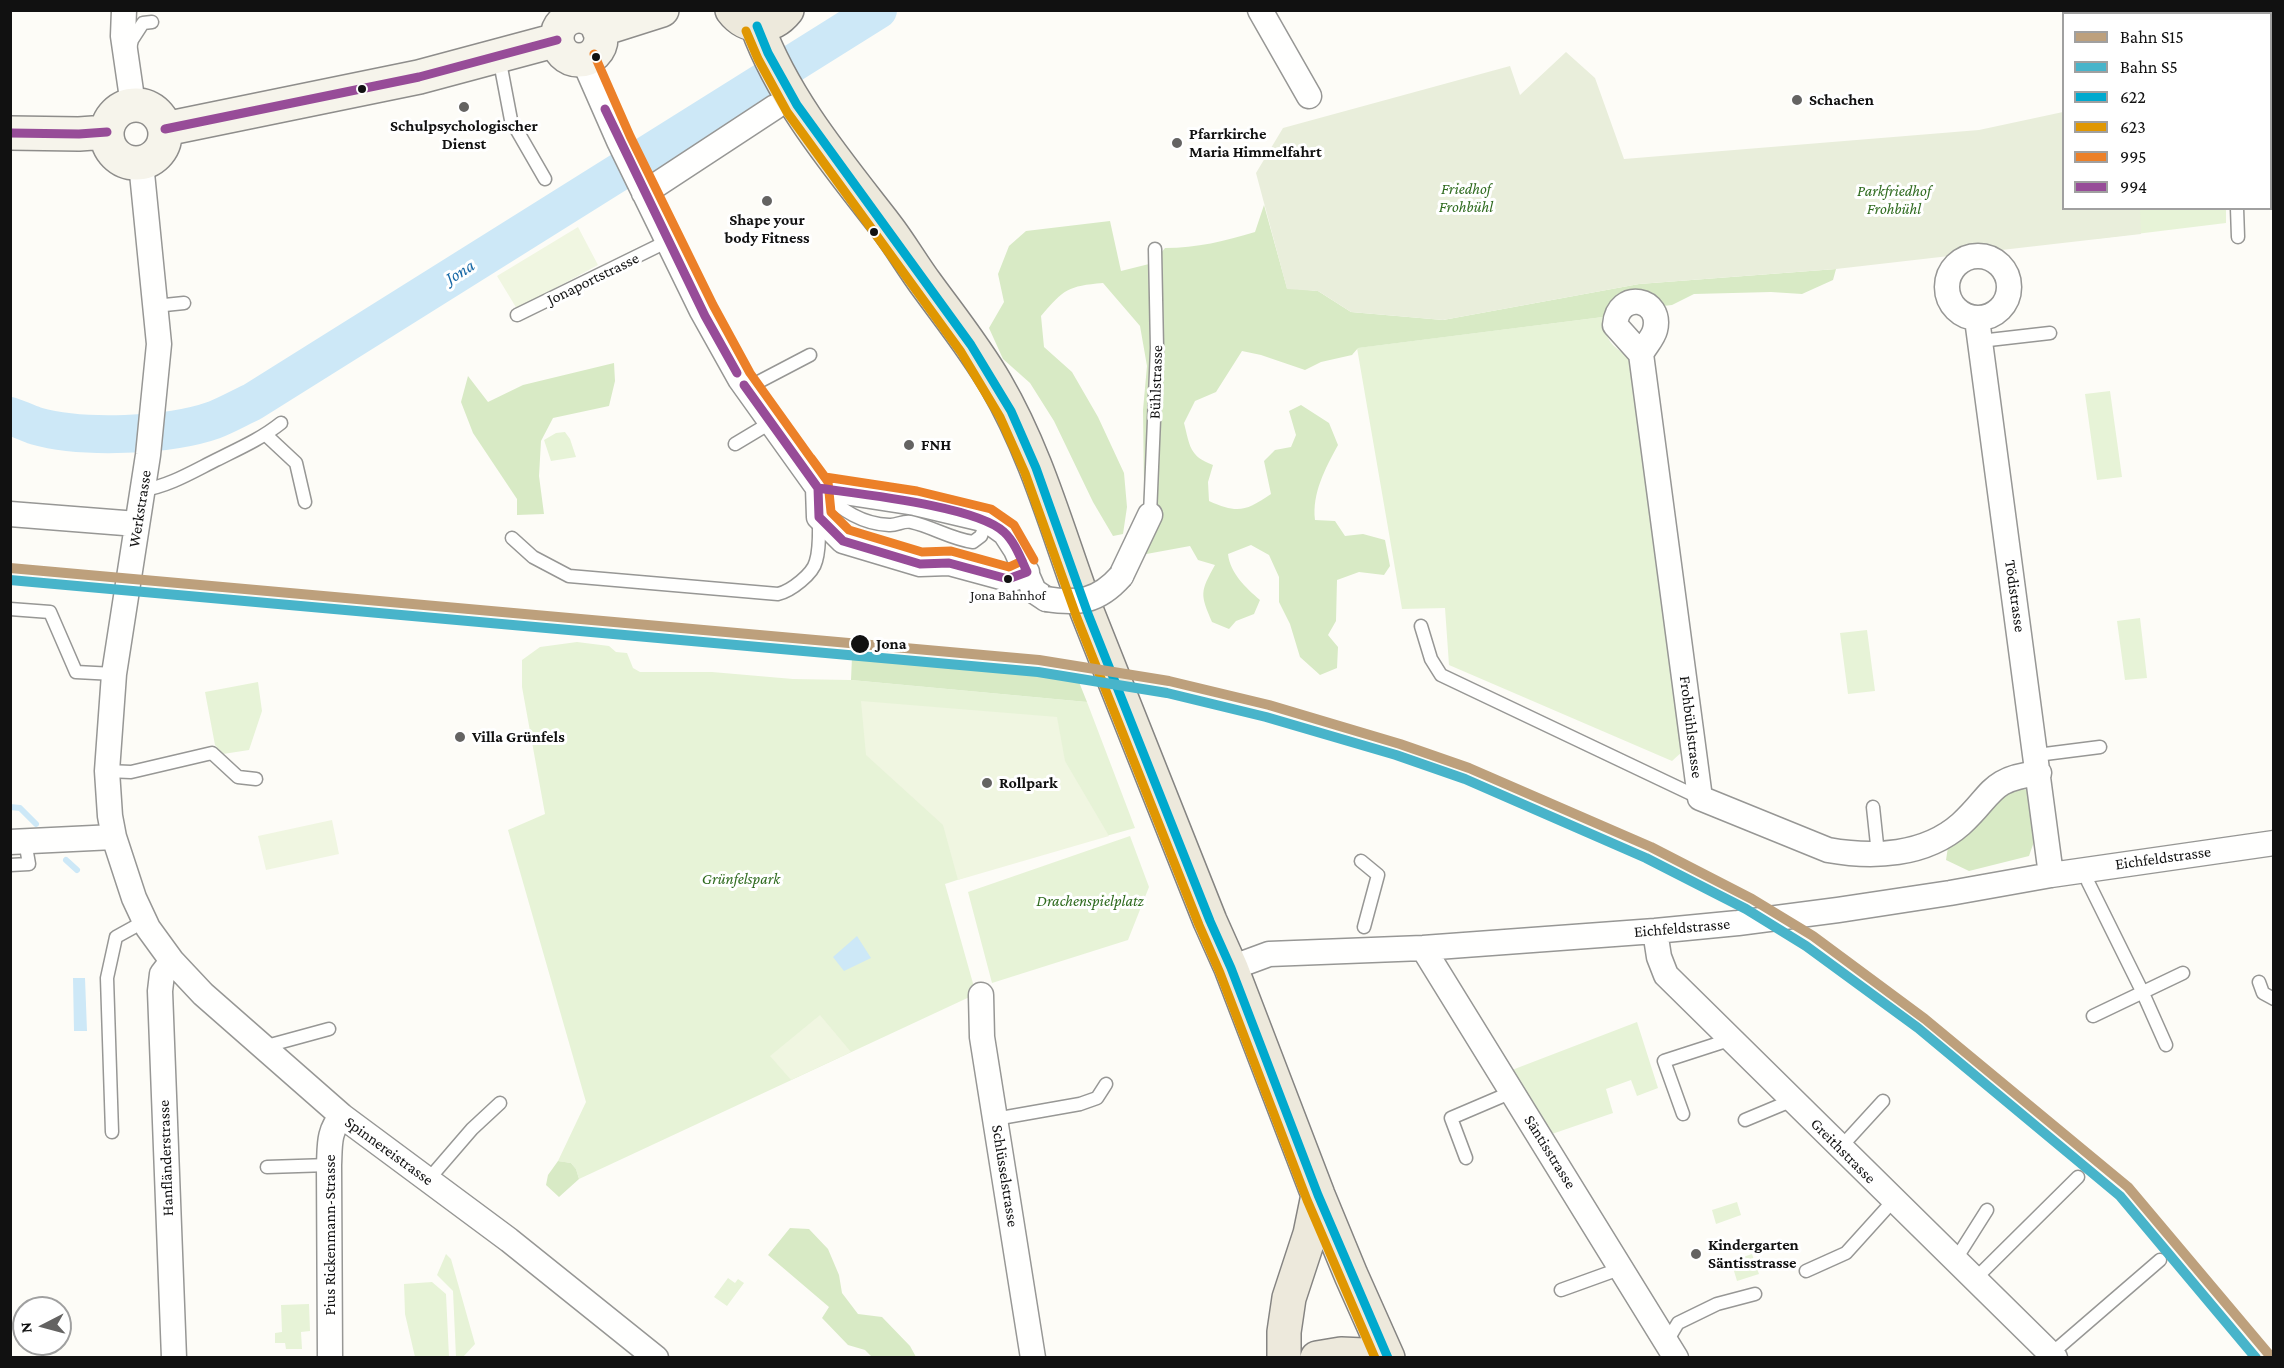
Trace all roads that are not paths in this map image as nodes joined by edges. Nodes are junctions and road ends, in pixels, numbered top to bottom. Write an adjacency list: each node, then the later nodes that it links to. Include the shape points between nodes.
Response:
1 (124, 10): 11 (street)
2 (787, 10): 6 (main road, via 770,24)
3 (1260, 10): 12 (street)
4 (653, 12): 7 (street)
5 (152, 22): 11 (lane, via 143,23 132,40)
6 (752, 28): 13 (main road)
7 (599, 30): 8 (street, via 590,19 576,16 561,24); 10 (street, via 599,45)
8 (557, 40): 9 (street); 10 (street, via 566,55)
9 (499, 57): 15 (street, via 408,80); 19 (lane, via 511,120)
10 (583, 59): 20 (street)
11 (126, 61): 14 (street)
12 (1309, 96)
13 (784, 101): 20 (street); 68 (main road, via 889,230 997,385 1039,471 1088,612)
14 (133, 105): 15 (street, via 157,113); 16 (street, via 115,114)
15 (165, 129): 18 (street, via 157,155)
16 (106, 132): 17 (street); 18 (street, via 117,156)
17 (10, 133)
18 (141, 163): 26 (street, Werkstrasse)
19 (545, 179)
20 (643, 190): 23 (street)
21 (2238, 210): 22 (lane)
22 (2238, 237)
23 (668, 241): 27 (lane, Jonaportstrasse); 32 (street, via 702,311)
24 (1155, 249): 41 (lane, Bühlstrasse, via 1157,348)
25 (184, 303): 26 (lane)
26 (155, 306): 38 (street, Werkstrasse, via 159,344)
27 (517, 315)
28 (1978, 330): 29 (lane); 50 (street, Tödistrasse)
29 (2050, 333)
30 (1641, 354): 53 (street, Frohbühlstrasse)
31 (810, 355): 32 (lane)
32 (747, 388): 34 (street)
33 (280, 423): 35 (lane)
34 (770, 423): 36 (lane); 37 (street)
35 (266, 435): 38 (lane, via 175,481); 39 (lane, via 296,463)
36 (735, 444)
37 (818, 488): 42 (street); 45 (street, via 915,503 987,520 1005,533)
38 (143, 490): 43 (street, Werkstrasse)
39 (305, 502)
40 (10, 514): 43 (street)
41 (1150, 515): 45 (street, bridge, via 1121,576 1109,590 1097,596 1072,603 1046,599 1034,591)
42 (819, 517): 44 (lane, via 816,563 796,586 778,594 569,576 533,557); 45 (street, via 843,541 920,564 949,564 1008,579)
43 (137, 524): 48 (street, Werkstrasse)
44 (512, 538)
45 (1027, 572)
46 (10, 609): 48 (lane, via 50,612 76,672)
47 (1421, 626): 53 (lane, via 1431,659 1441,675)
48 (114, 674): 51 (street, Werkstrasse)
49 (2100, 747): 50 (lane)
50 (2038, 764): 58 (street, Frohbühlstrasse, via 1989,791 1961,824 1945,835 1911,850); 62 (street, Tödistrasse)
51 (107, 771): 52 (lane, via 131,772 212,753 238,777); 55 (street, Werkstrasse)
52 (256, 779)
53 (1700, 798): 58 (street, Frohbühlstrasse, via 1828,850)
54 (1873, 807): 58 (lane)
55 (114, 837): 56 (street); 63 (street, Werkstrasse)
56 (18, 842): 60 (lane, via 29,864)
57 (2274, 843): 61 (street, Eichfeldstrasse)
58 (1878, 854)
59 (1361, 861): 64 (lane, via 1378,874)
60 (10, 865)
61 (2086, 869): 62 (street, Eichfeldstrasse); 71 (lane, via 2088,882)
62 (2051, 875): 65 (street, Eichfeldstrasse, via 1838,910)
63 (145, 921): 67 (street, Spinnereistrasse); 88 (lane, via 116,937 107,978)
64 (1364, 927)
65 (1655, 931): 66 (street, Eichfeldstrasse); 76 (street, Greithstrasse, via 1666,975)
66 (1423, 948): 68 (street, Eichfeldstrasse, via 1269,954); 80 (street, Säntisstrasse)
67 (172, 961): 78 (street, Spinnereistrasse); 108 (street, Hanfländerstrasse, via 162,974 160,991)
68 (1232, 968): 95 (main road)
69 (2183, 973): 71 (lane)
70 (2259, 982): 73 (lane, via 2263,993)
71 (2142, 991): 74 (lane); 77 (lane)
72 (981, 995): 86 (street, Schlüsselstrasse, via 982,1037)
73 (2274, 999)
74 (2093, 1016)
75 (329, 1029): 78 (lane, via 274,1044)
76 (1732, 1039): 81 (street, Greithstrasse); 84 (lane, via 1664,1061)
77 (2166, 1045)
78 (267, 1050): 85 (street, Spinnereistrasse)
79 (1106, 1084): 86 (lane, via 1097,1098 1080,1104)
80 (1512, 1092): 90 (lane, via 1452,1118); 100 (street, Säntisstrasse)
81 (1793, 1100): 87 (lane); 89 (street, Greithstrasse)
82 (1883, 1101): 89 (lane)
83 (500, 1102): 94 (lane)
84 (1683, 1114)
85 (342, 1116): 91 (street, Pius Rickenmann-Strasse, via 330,1134); 94 (street, Spinnereistrasse)
86 (995, 1119): 111 (street, Schlüsselstrasse)
87 (1745, 1120)
88 (112, 1132)
89 (1840, 1148): 96 (street, Greithstrasse)
90 (1466, 1158)
91 (329, 1165): 92 (lane); 109 (street, Pius Rickenmann-Strasse)
92 (267, 1167)
93 (2078, 1177): 102 (lane)
94 (428, 1180): 110 (street, Spinnereistrasse)
95 (1318, 1195): 107 (main road); 112 (main road, via 1310,1234 1288,1298)
96 (1893, 1201): 98 (street, Greithstrasse); 101 (lane, via 1846,1253)
97 (1987, 1210): 98 (lane)
98 (1956, 1259): 102 (street, Greithstrasse)
99 (2160, 1260): 106 (lane)
100 (1622, 1268): 103 (lane); 105 (street, Säntisstrasse)
101 (1806, 1270)
102 (1975, 1279): 106 (street, Greithstrasse)
103 (1561, 1290)
104 (1755, 1294): 105 (lane, via 1717,1304 1678,1323)
105 (1671, 1353)
106 (2053, 1356)
107 (1387, 1357): 113 (main road, via 1341,1354)
108 (174, 1358)
109 (330, 1358)
110 (656, 1358)
111 (1033, 1358)
112 (1284, 1358)
113 (1317, 1358)

